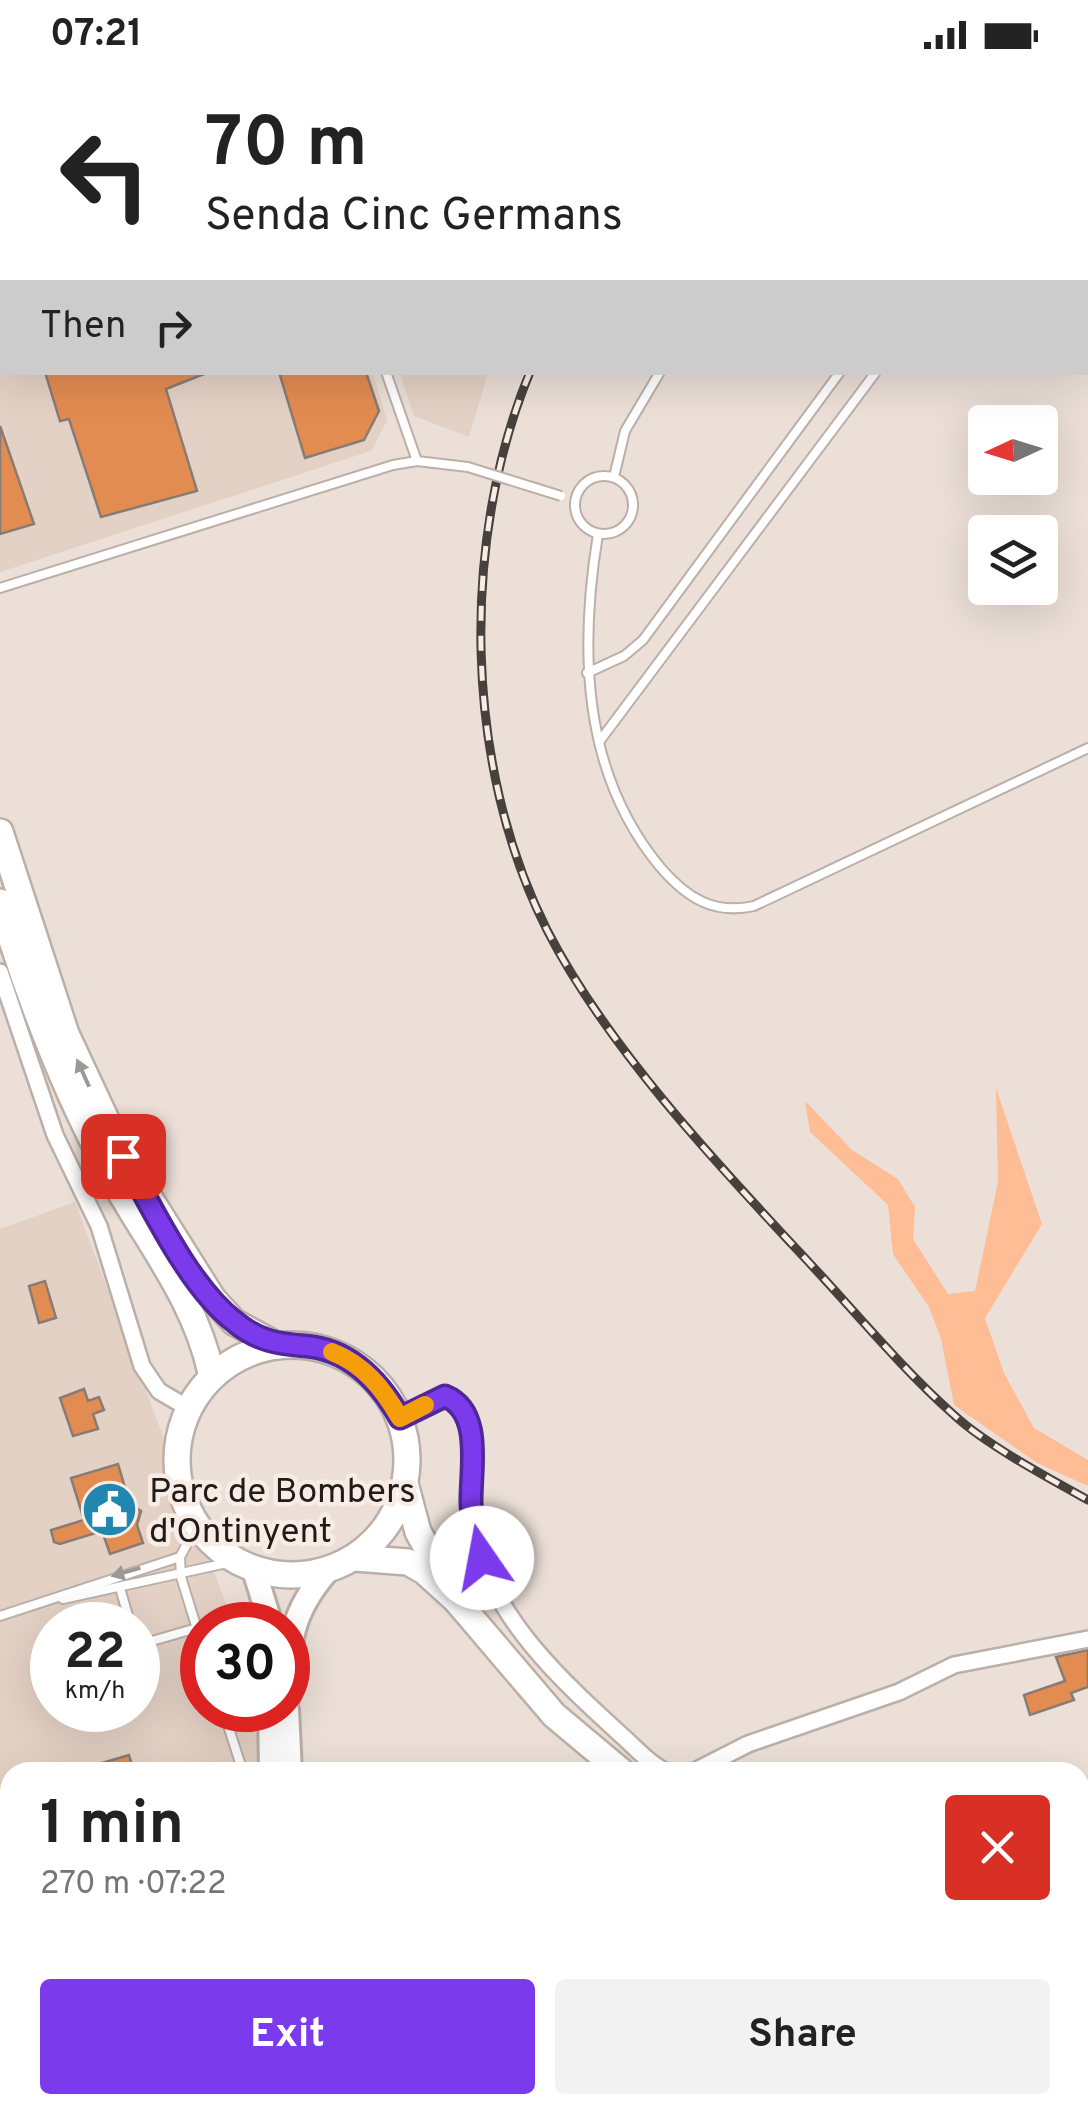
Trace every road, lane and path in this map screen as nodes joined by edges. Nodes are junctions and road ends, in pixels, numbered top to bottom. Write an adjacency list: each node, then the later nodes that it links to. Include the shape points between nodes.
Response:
1 (387, 375): 5 (lane)
2 (658, 375): 6 (lane, via 624,430)
3 (838, 375): 10 (lane, via 643,640)
4 (874, 375): 11 (lane)
5 (417, 461): 7 (lane, bridge, via 468,467); 9 (lane)
6 (614, 477): 7 (lane, via 586,482); 8 (lane, via 633,499 630,518 617,532)
7 (575, 498): 8 (lane, via 577,517)
8 (598, 534): 10 (lane, via 586,604)
9 (0, 588)
10 (587, 673): 11 (lane)
11 (598, 742): 12 (lane, via 614,792 646,850 691,897 739,910)
12 (1088, 748)
13 (0, 832): 17 (main road, one-way to 13, via 224,1312 166,1232 123,1156 66,1034)
14 (0, 902): 18 (main road, via 63,1080 191,1311)
15 (0, 972): 16 (street)
16 (4, 1001): 19 (street, via 55,1135 94,1211 142,1366 158,1391)
17 (278, 1346): 18 (main road, via 239,1356); 20 (main road, via 338,1354 364,1370)
18 (211, 1373): 19 (main road)
19 (188, 1408): 22 (main road, via 177,1468)
20 (400, 1418): 21 (main road); 46 (street, via 445,1396 462,1410 472,1437 476,1541 495,1586 558,1676)
21 (406, 1482): 24 (main road, via 387,1525); 29 (main road, via 418,1532)
22 (196, 1525): 23 (lane); 25 (main road)
23 (180, 1557): 27 (lane); 30 (lane, one-way to 30)
24 (355, 1558): 26 (main road); 29 (main road, via 408,1562)
25 (245, 1565): 26 (main road, via 290,1576); 27 (lane); 34 (street)
26 (327, 1571): 35 (street)
27 (181, 1577): 28 (lane); 33 (lane)
28 (120, 1588): 31 (lane); 32 (lane)
29 (456, 1600): 45 (main road, via 554,1715)
30 (44, 1602)
31 (49, 1602)
32 (124, 1602)
33 (189, 1602)
34 (261, 1602)
35 (305, 1602)
36 (30, 1607): 37 (lane)
37 (0, 1616)
38 (1088, 1639): 47 (street, via 954,1665)
39 (230, 1732): 42 (lane)
40 (271, 1732): 43 (street)
41 (288, 1732): 44 (street)
42 (239, 1762)
43 (272, 1762)
44 (290, 1762)
45 (610, 1762)
46 (656, 1762)
47 (713, 1762)

